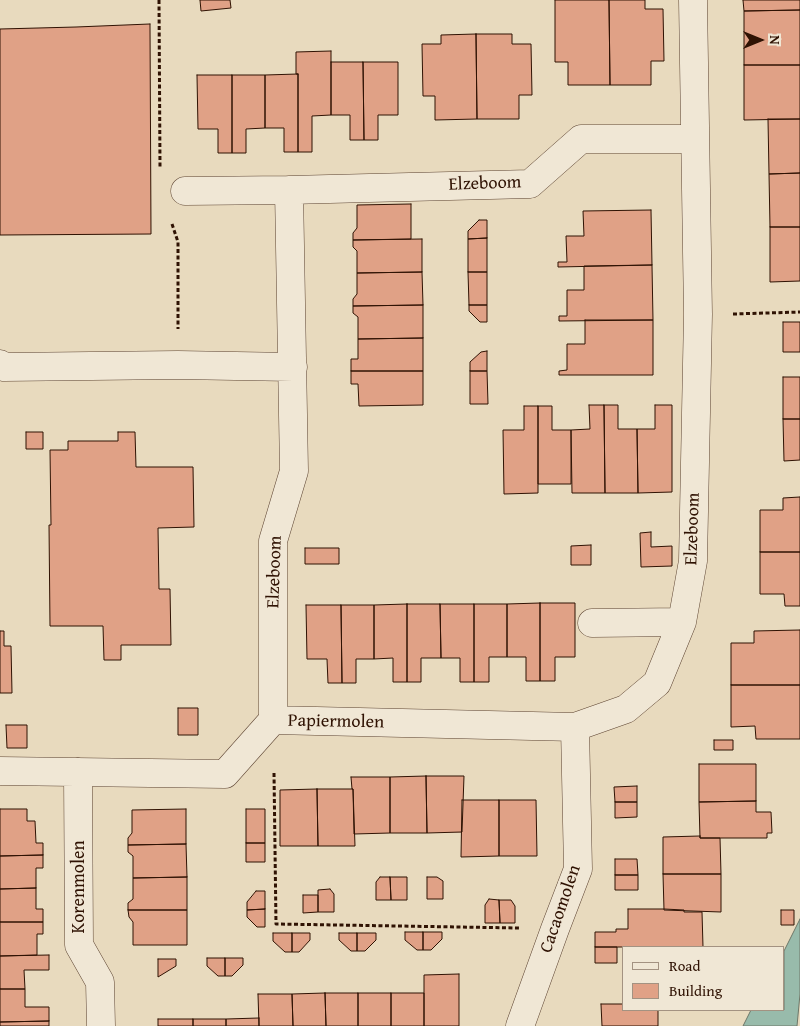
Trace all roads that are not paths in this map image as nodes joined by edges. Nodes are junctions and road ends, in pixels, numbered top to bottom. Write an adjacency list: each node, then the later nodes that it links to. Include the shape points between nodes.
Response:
1 (693, 0): 2 (street, Elzeboom)
2 (694, 139): 3 (street, Elzeboom, via 581,139 530,184); 7 (street, Elzeboom, via 698,314 693,561)
3 (290, 190): 4 (street, Elzeboom); 6 (street, Elzeboom)
4 (185, 191)
5 (2, 365): 6 (street)
6 (293, 367): 9 (street, Elzeboom, via 294,471 273,541)
7 (682, 622): 8 (street); 10 (street, Elzeboom, via 657,683 626,709)
8 (592, 623)
9 (273, 720): 10 (street, Papiermolen); 12 (street, Papiermolen, via 225,774)
10 (575, 727): 14 (street, Cacaomolen, via 578,868)
11 (0, 771): 12 (street, Papiermolen)
12 (78, 772): 13 (street, Korenmolen, via 79,945 100,982)
13 (101, 1026)
14 (520, 1026)

